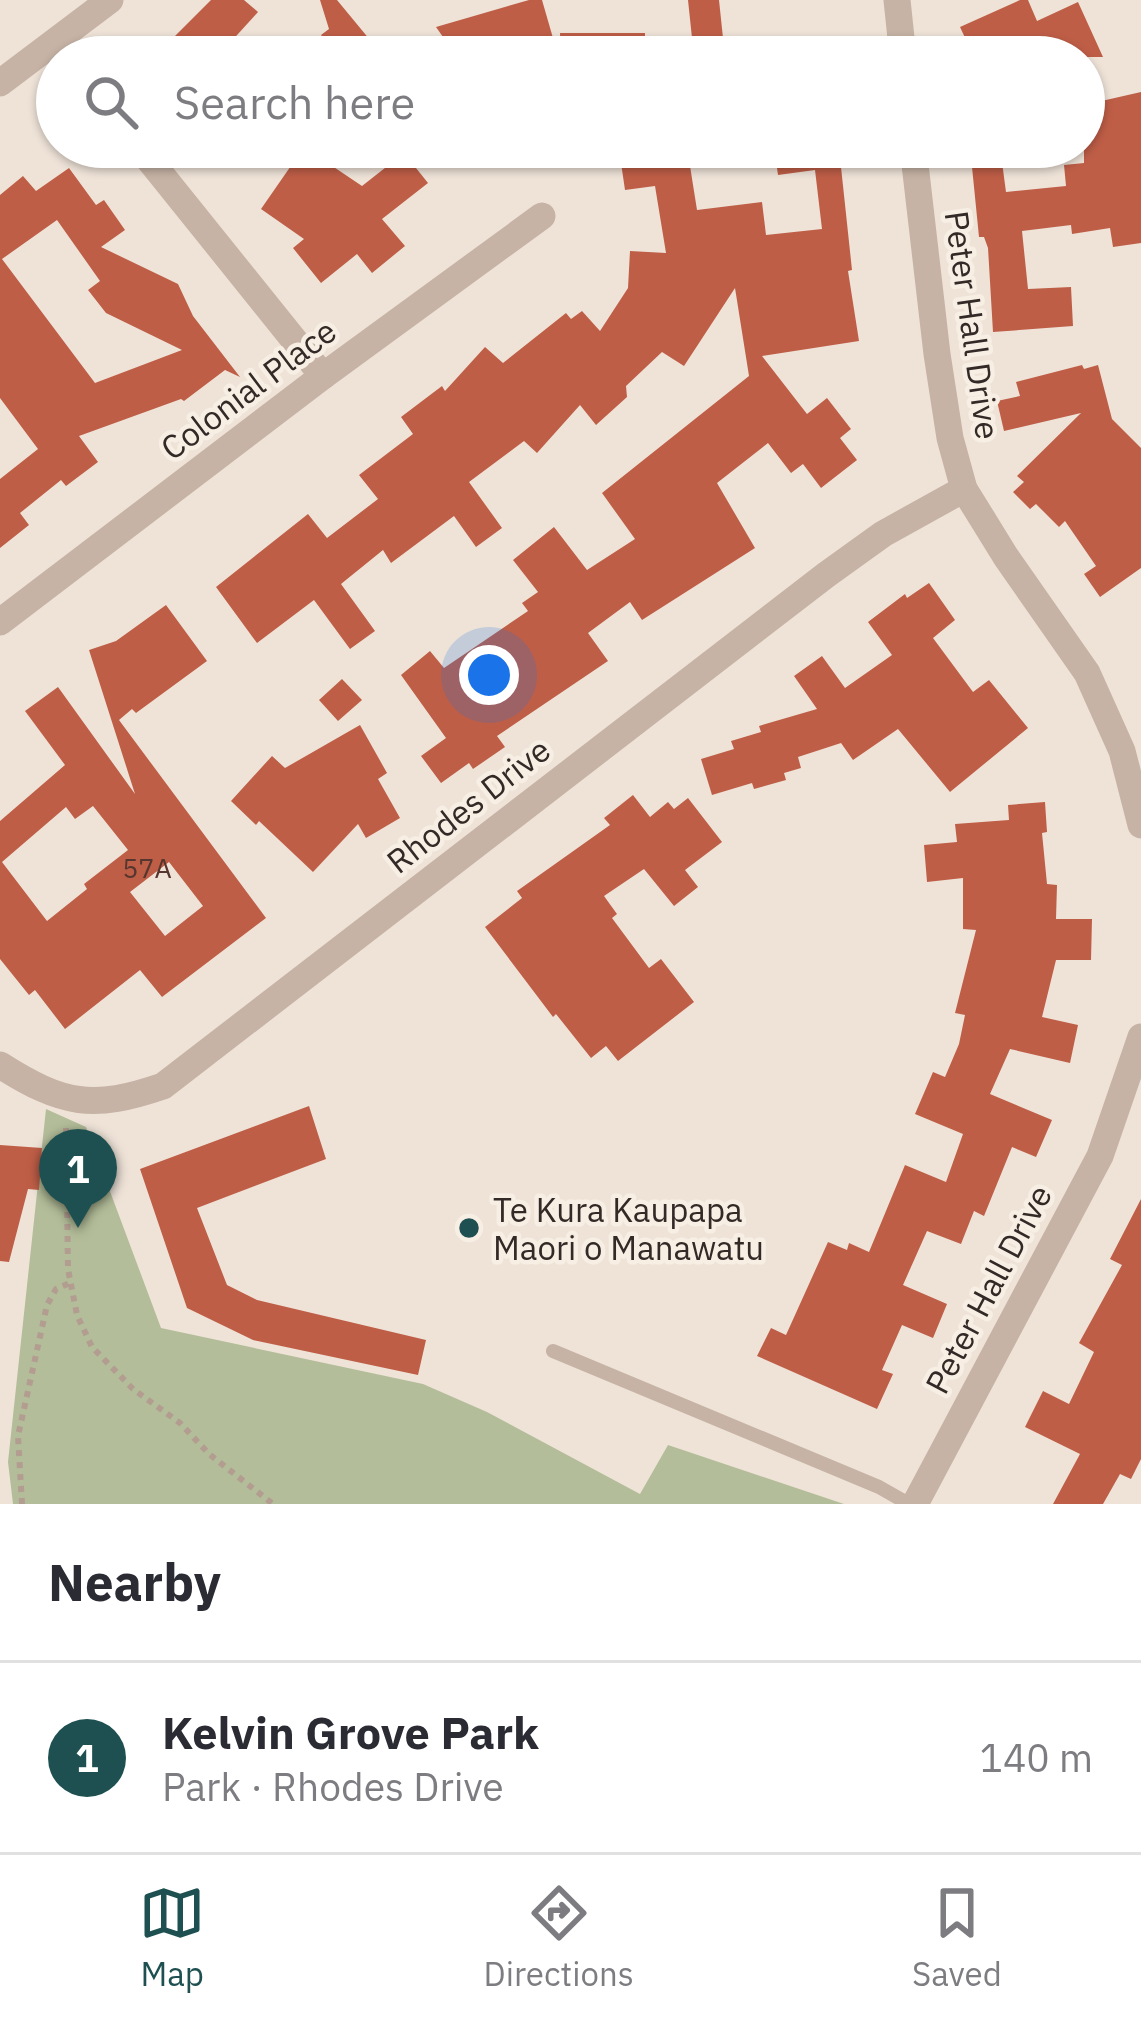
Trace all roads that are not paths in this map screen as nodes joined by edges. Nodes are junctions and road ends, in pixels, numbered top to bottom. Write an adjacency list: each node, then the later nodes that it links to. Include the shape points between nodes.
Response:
1 (110, 0): 3 (street)
2 (897, 0): 4 (street)
3 (75, 36)
4 (901, 36)
5 (36, 64): 6 (street)
6 (0, 83)
7 (157, 168): 10 (street)
8 (915, 168): 11 (street, Peter Hall Drive, via 937,354)
9 (542, 216): 10 (street, Colonial Place)
10 (323, 376): 12 (street, Colonial Place)
11 (964, 488): 13 (street, Peter Hall Drive, via 1087,673 1122,751); 15 (street, Rhodes Drive, via 826,575 164,1086 121,1100 65,1100)
12 (0, 622)
13 (1141, 825)
14 (1141, 1037): 17 (street, Peter Hall Drive, via 1100,1156)
15 (0, 1065)
16 (553, 1351): 17 (lane)
17 (912, 1504)

